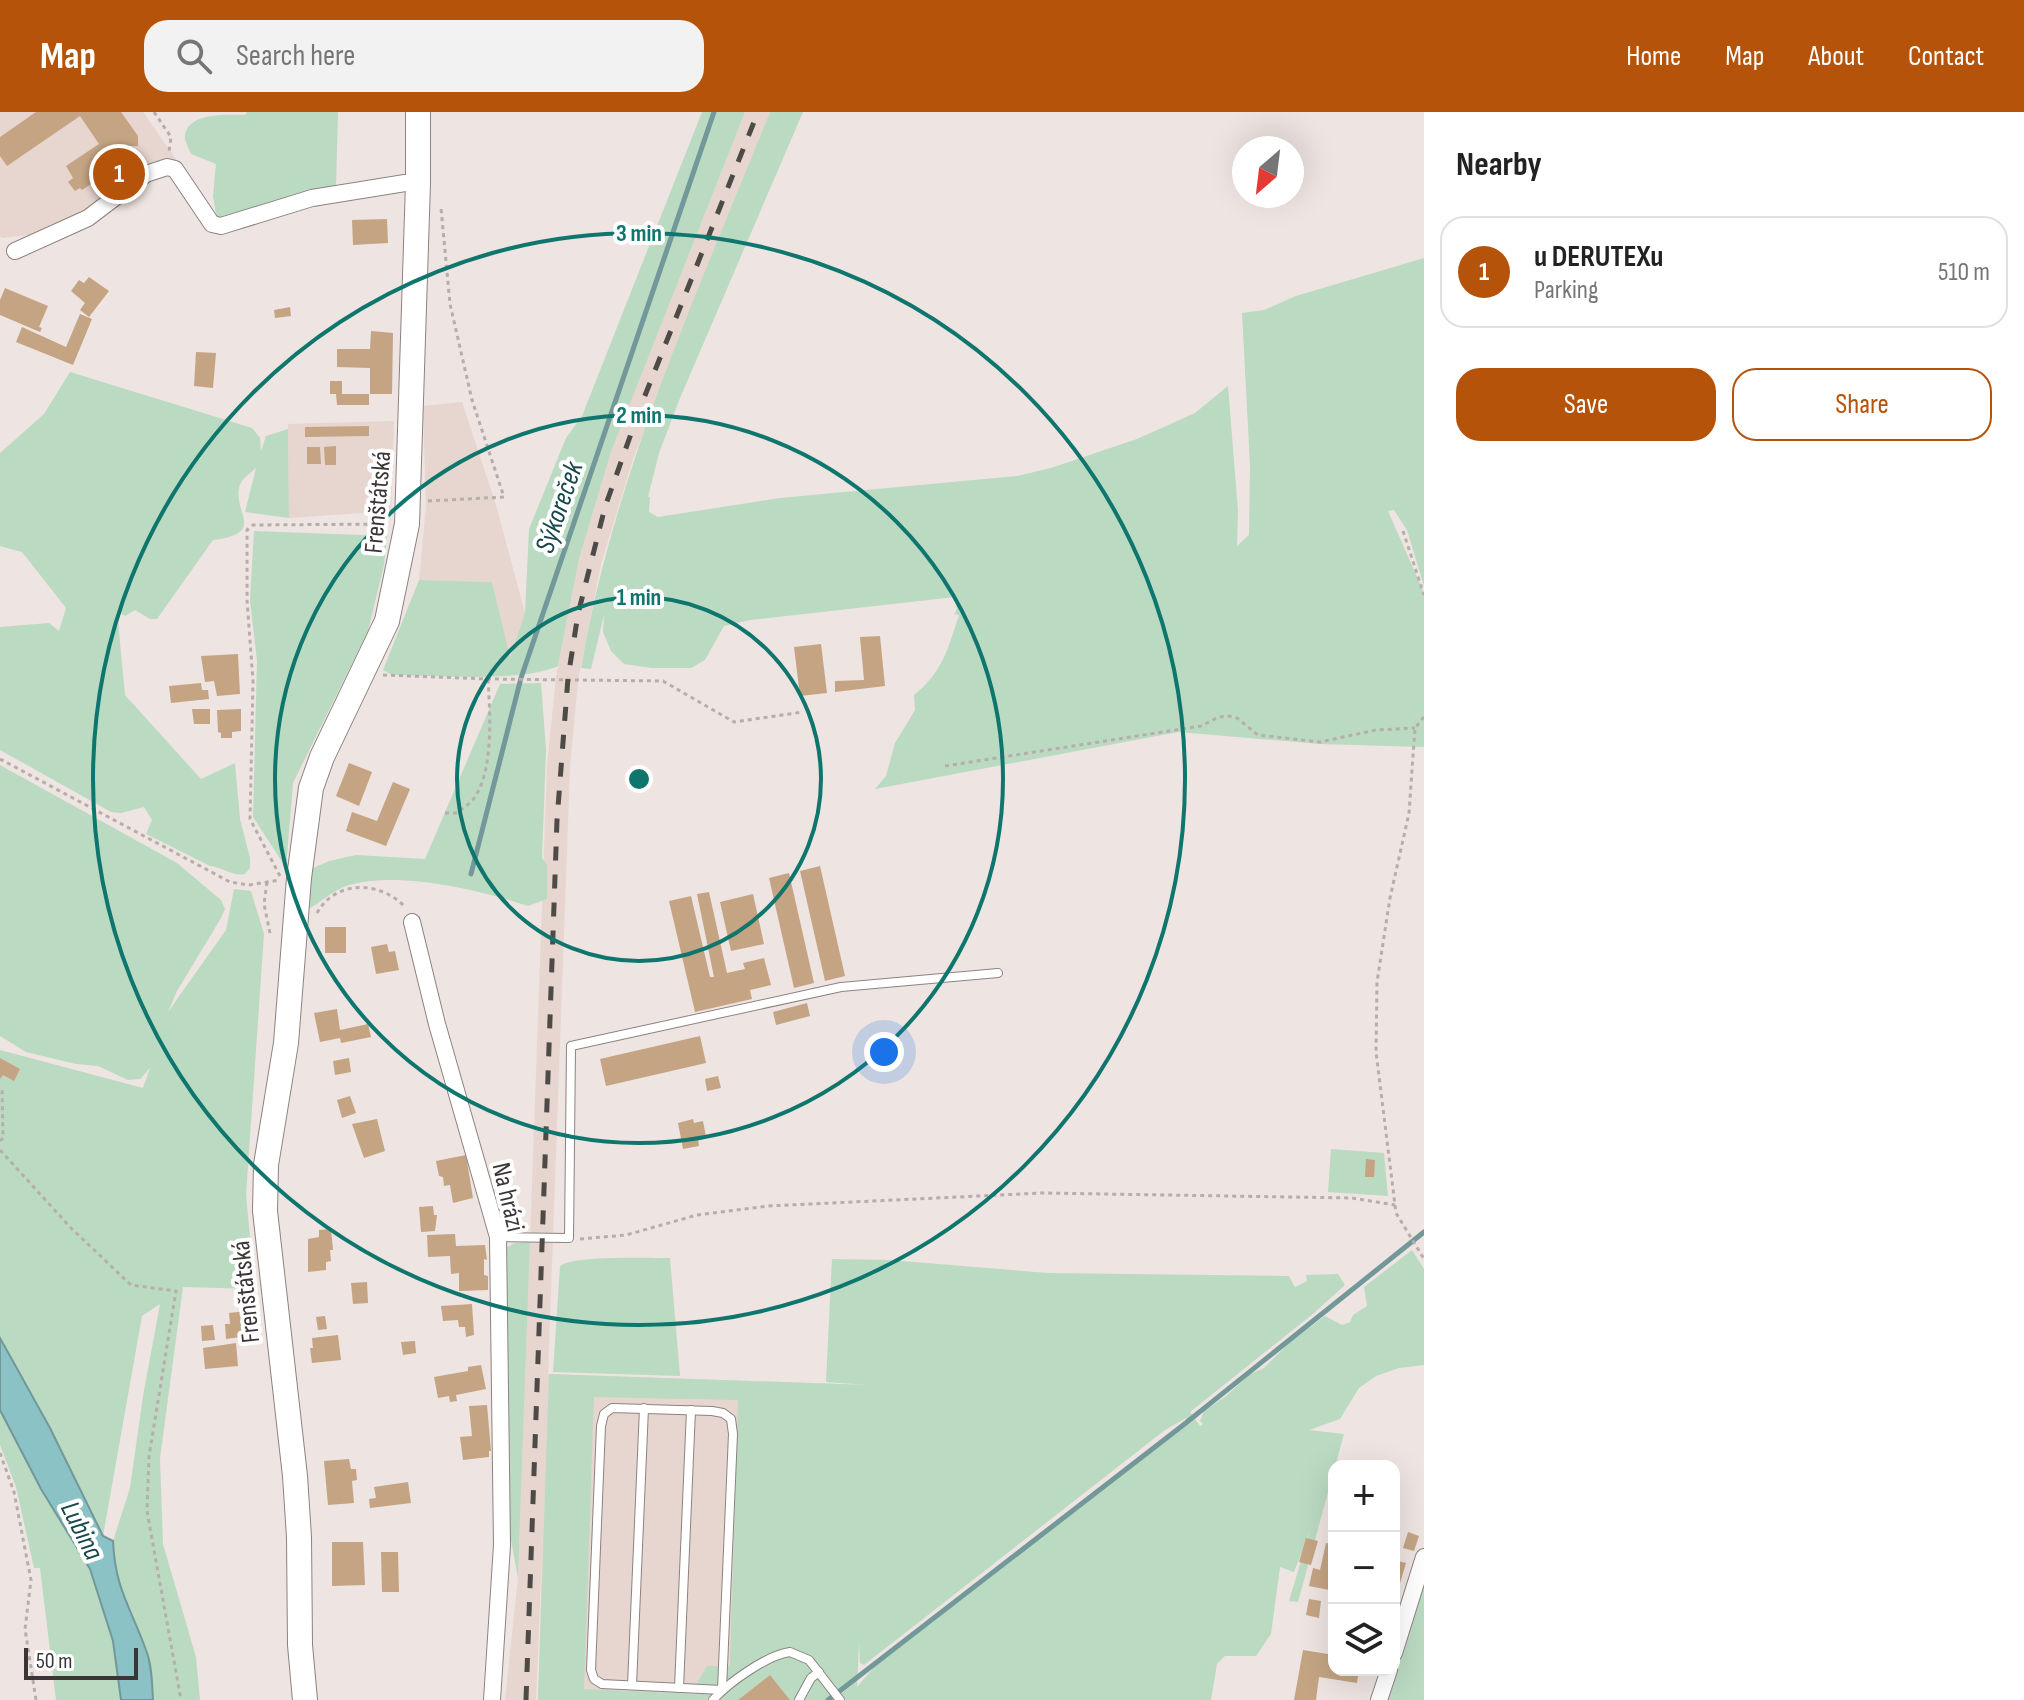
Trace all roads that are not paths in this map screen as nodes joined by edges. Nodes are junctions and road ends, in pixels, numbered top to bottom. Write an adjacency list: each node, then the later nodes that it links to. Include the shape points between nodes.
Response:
1 (418, 112): 2 (main road, Frenštátská)
2 (418, 183): 3 (street, via 312,198 221,226 212,224 175,169 167,167 146,174 88,218); 17 (main road, Frenštátská, via 408,513 387,621 316,772 290,879 306,916 266,1165 265,1211 295,1476)
3 (15, 251)
4 (412, 922): 6 (street, Na hrázi)
5 (998, 973): 6 (lane, via 841,987 571,1046 569,1238)
6 (498, 1237): 18 (street, Na hrázi, via 502,1545)
7 (644, 1408): 8 (lane); 13 (lane); 13 (lane, via 612,1408 601,1426 591,1670 602,1684)
8 (691, 1410): 14 (lane); 15 (lane, via 723,1413 731,1419 733,1434)
9 (1424, 1557): 10 (street)
10 (1400, 1634)
11 (819, 1672): 15 (lane, via 806,1658 787,1652); 16 (lane); 20 (lane)
12 (1387, 1676): 21 (street)
13 (632, 1685): 14 (lane)
14 (679, 1688): 15 (lane)
15 (722, 1690): 19 (lane)
16 (840, 1699)
17 (305, 1700)
18 (492, 1700)
19 (713, 1700)
20 (799, 1700)
21 (1379, 1700)

